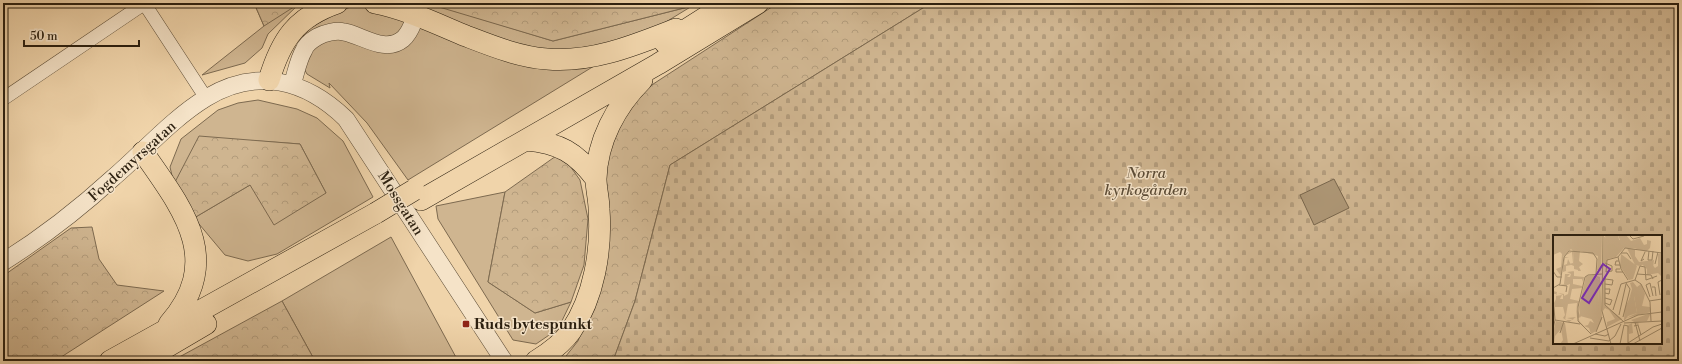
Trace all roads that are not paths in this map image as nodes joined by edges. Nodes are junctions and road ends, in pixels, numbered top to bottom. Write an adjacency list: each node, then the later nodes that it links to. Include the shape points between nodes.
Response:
1 (145, 3): 11 (street); 12 (street)
2 (336, 3): 9 (main road, via 310,15 290,33 280,50)
3 (380, 3): 6 (main road)
4 (728, 3): 7 (main road)
5 (758, 3): 8 (main road)
6 (417, 10): 7 (main road, via 489,45 531,57 549,59 599,55 632,46); 10 (street, via 407,34 396,43 376,43 343,32 322,35 312,40 300,57)
7 (702, 19): 16 (main road)
8 (658, 64): 13 (main road); 15 (main road, via 621,104 607,130 600,152)
9 (269, 80): 10 (street, Mossgatan); 11 (street, Fogdemyrsgatan, via 232,87)
10 (292, 85): 22 (street, Mossgatan, via 321,98 346,119)
11 (206, 98): 14 (street, Fogdemyrsgatan, via 186,112)
12 (3, 99)
13 (526, 140): 15 (main road, via 556,145 569,151); 16 (main road)
14 (143, 152): 18 (street, Fogdemyrsgatan, via 75,212); 19 (main road, via 179,206 194,238 196,262 191,292 178,314)
15 (596, 179): 23 (main road, via 599,236 588,294 581,314 570,332 560,344)
16 (418, 195): 17 (main road)
17 (379, 217): 19 (main road); 21 (main road)
18 (3, 262)
19 (162, 332): 20 (main road)
20 (110, 361)
21 (143, 361)
22 (504, 361)
23 (536, 361)

